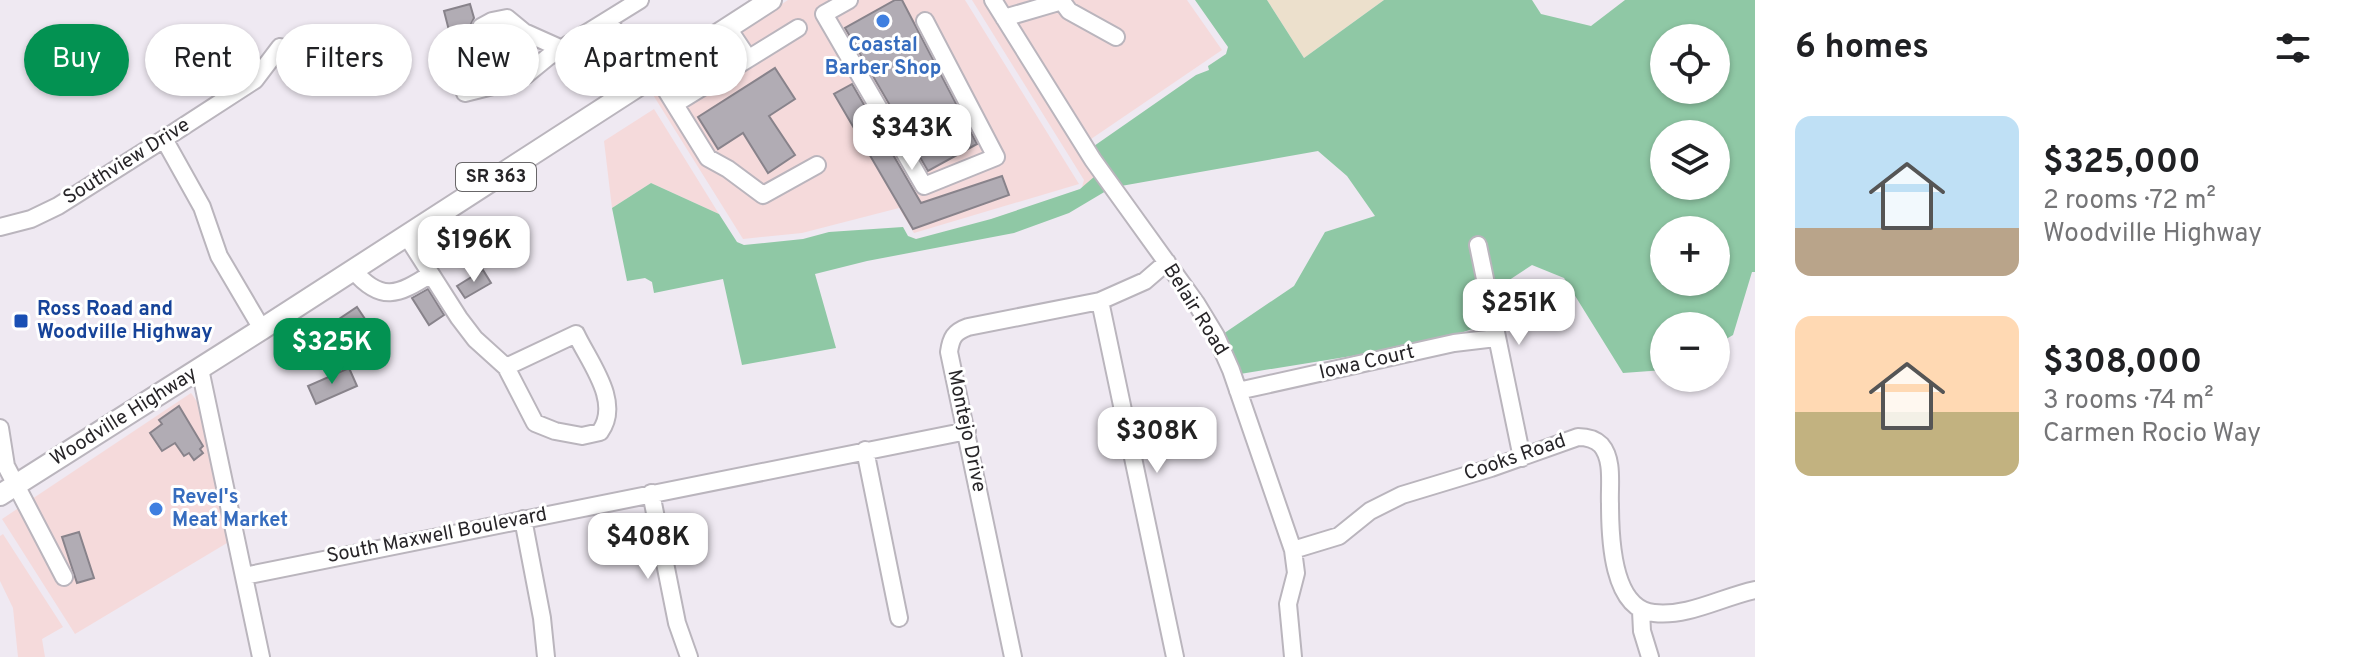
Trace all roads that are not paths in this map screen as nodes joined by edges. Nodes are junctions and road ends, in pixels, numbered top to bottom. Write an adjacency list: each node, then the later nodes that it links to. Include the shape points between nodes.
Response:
1 (640, 0): 7 (street)
2 (771, 0): 13 (main road, Woodville Highway / SR 363)
3 (849, 0): 6 (street)
4 (993, 0): 8 (street, Belair Road)
5 (1062, 1): 8 (street); 15 (street, via 1069,11)
6 (826, 5): 9 (street, via 824,14 924,186 996,157)
7 (616, 11): 12 (street)
8 (1004, 18): 26 (street, Belair Road, via 1093,160)
9 (925, 21)
10 (486, 24): 11 (street, via 507,18)
11 (514, 24)
12 (598, 24)
13 (734, 24)
14 (798, 28): 17 (street)
15 (1116, 37)
16 (276, 52): 21 (street, Southview Drive, via 255,80)
17 (748, 58): 20 (street)
18 (622, 96): 24 (main road, Woodville Highway / SR 363)
19 (667, 96): 20 (street)
20 (675, 104): 22 (street, via 708,158 763,195)
21 (164, 139): 23 (street, Southview Drive, via 58,206); 30 (street, via 202,207 219,256)
22 (817, 165)
23 (0, 227)
24 (406, 235): 27 (main road, Woodville Highway / SR 363); 28 (street)
25 (1478, 245): 31 (street)
26 (1167, 262): 29 (street, Montejo Drive, via 1145,281); 34 (street, Belair Road, via 1216,336)
27 (353, 270): 28 (street, via 366,285 389,293 404,291); 30 (main road, Woodville Highway / SR 363)
28 (431, 274): 32 (street, via 475,339)
29 (1100, 301): 36 (street, Montejo Drive, via 957,331 949,352); 52 (street)
30 (262, 329): 33 (main road, Woodville Highway / SR 363)
31 (1496, 338): 34 (street, Iowa Court); 38 (street)
32 (506, 367): 32 (street, via 576,334 600,377 607,423 600,432 582,436 535,423)
33 (200, 369): 39 (main road, Woodville Highway / SR 363); 43 (street)
34 (1238, 391): 42 (street, Belair Road)
35 (0, 428): 39 (street)
36 (967, 431): 37 (street, South Maxwell Boulevard); 51 (street, Montejo Drive)
37 (865, 450): 40 (street, South Maxwell Boulevard); 47 (street)
38 (1522, 458): 42 (street, Cooks Road, via 1402,495 1370,511 1339,536); 46 (street, Cooks Road, via 1578,437 1602,446 1621,585)
39 (8, 490): 44 (street)
40 (651, 493): 41 (street, South Maxwell Boulevard); 50 (street, via 677,623)
41 (523, 519): 43 (street, South Maxwell Boulevard); 49 (street)
42 (1293, 550): 53 (street, Belair Road, via 1296,573 1288,604)
43 (244, 576): 48 (street)
44 (64, 577)
45 (1755, 590): 46 (street, via 1672,614)
46 (1641, 611): 54 (street)
47 (899, 618)
48 (261, 657)
49 (546, 657)
50 (689, 657)
51 (1013, 657)
52 (1175, 657)
53 (1293, 657)
54 (1650, 657)

